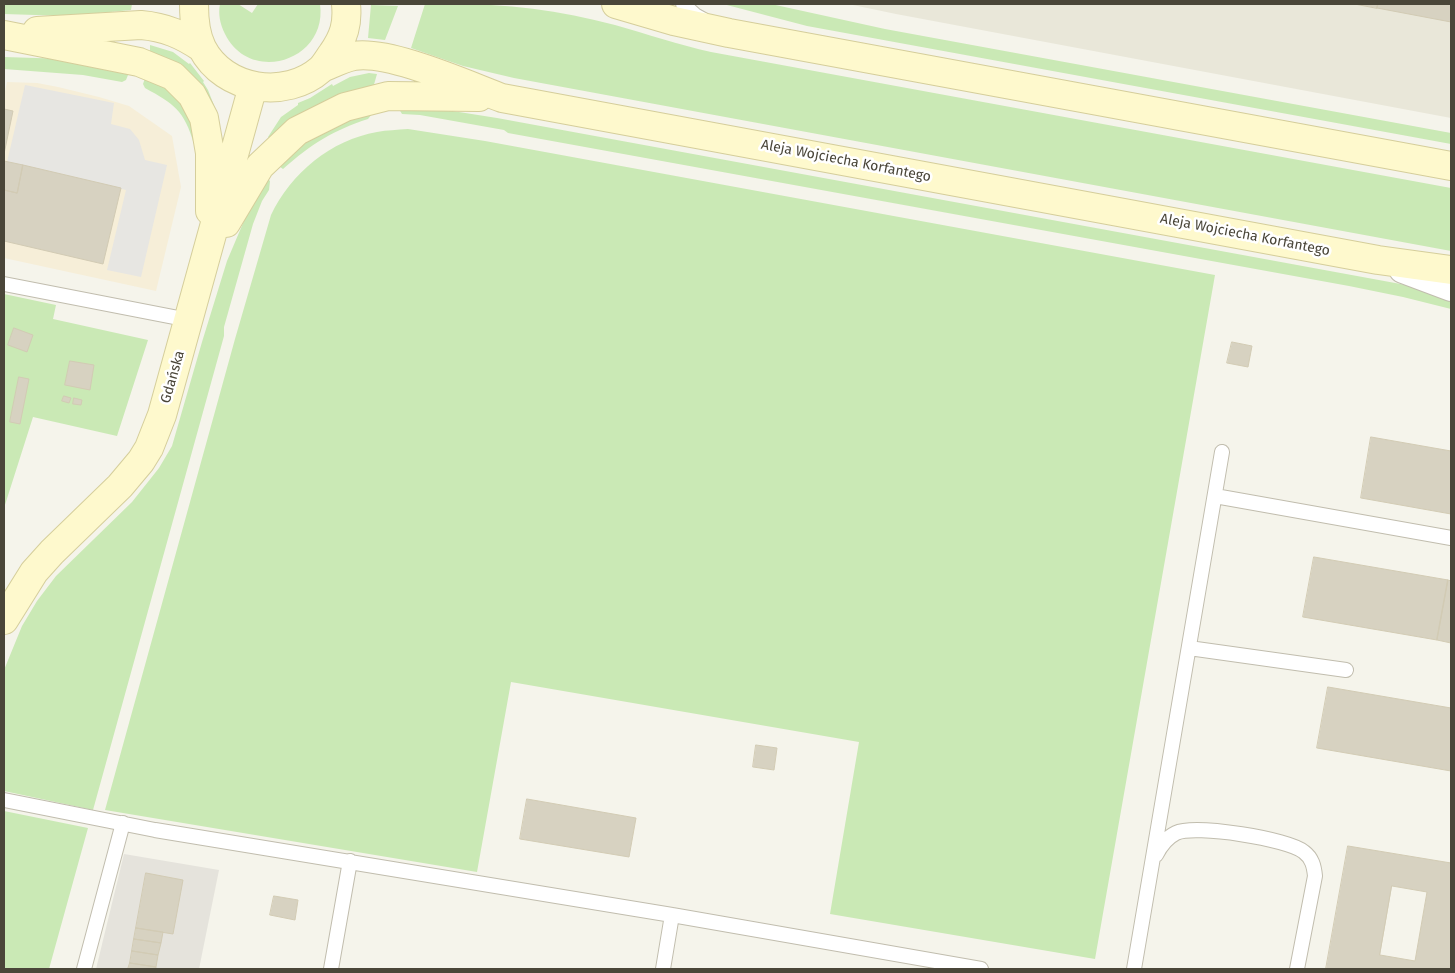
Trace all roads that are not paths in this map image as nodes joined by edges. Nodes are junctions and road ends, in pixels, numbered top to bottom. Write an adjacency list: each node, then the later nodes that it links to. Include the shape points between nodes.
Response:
1 (194, 4): 7 (main road, via 194,22)
2 (346, 4): 8 (main road, via 347,17 341,41)
3 (616, 4): 5 (main road)
4 (682, 4): 5 (lane, via 695,16)
5 (729, 33): 11 (main road)
6 (4, 34): 7 (main road, via 157,26 188,38); 12 (main road, via 139,62 173,76 192,96 204,118 210,153)
7 (202, 48): 9 (main road, via 215,65 233,79)
8 (322, 68): 9 (main road, via 301,82 276,88); 10 (main road, Aleja Wojciecha Korfantego, via 353,56 373,54)
9 (253, 86): 12 (main road, Gdańska)
10 (502, 98): 12 (main road, via 388,96 345,107 297,131 260,166); 13 (main road, Aleja Wojciecha Korfantego)
11 (1451, 166)
12 (209, 250): 17 (main road, Gdańska)
13 (1378, 260): 14 (main road, Aleja Wojciecha Korfantego); 16 (street, Aleja Wojciecha Korfantego)
14 (1451, 270)
15 (4, 284): 17 (lane)
16 (1451, 287)
17 (189, 320): 21 (main road, Gdańska, via 162,415 141,462 34,572)
18 (1222, 452): 19 (lane)
19 (1215, 496): 20 (lane); 22 (lane)
20 (1451, 538)
21 (4, 620)
22 (1189, 648): 23 (lane); 26 (lane)
23 (1346, 670)
24 (4, 800): 25 (lane)
25 (123, 823): 27 (lane); 29 (lane)
26 (1153, 860): 33 (lane); 34 (lane, via 1164,841 1178,832 1199,829 1288,844 1304,852 1313,863 1315,876)
27 (350, 861): 28 (lane); 30 (lane)
28 (672, 915): 31 (lane); 32 (lane)
29 (84, 969)
30 (331, 969)
31 (663, 969)
32 (981, 969)
33 (1134, 969)
34 (1297, 969)

